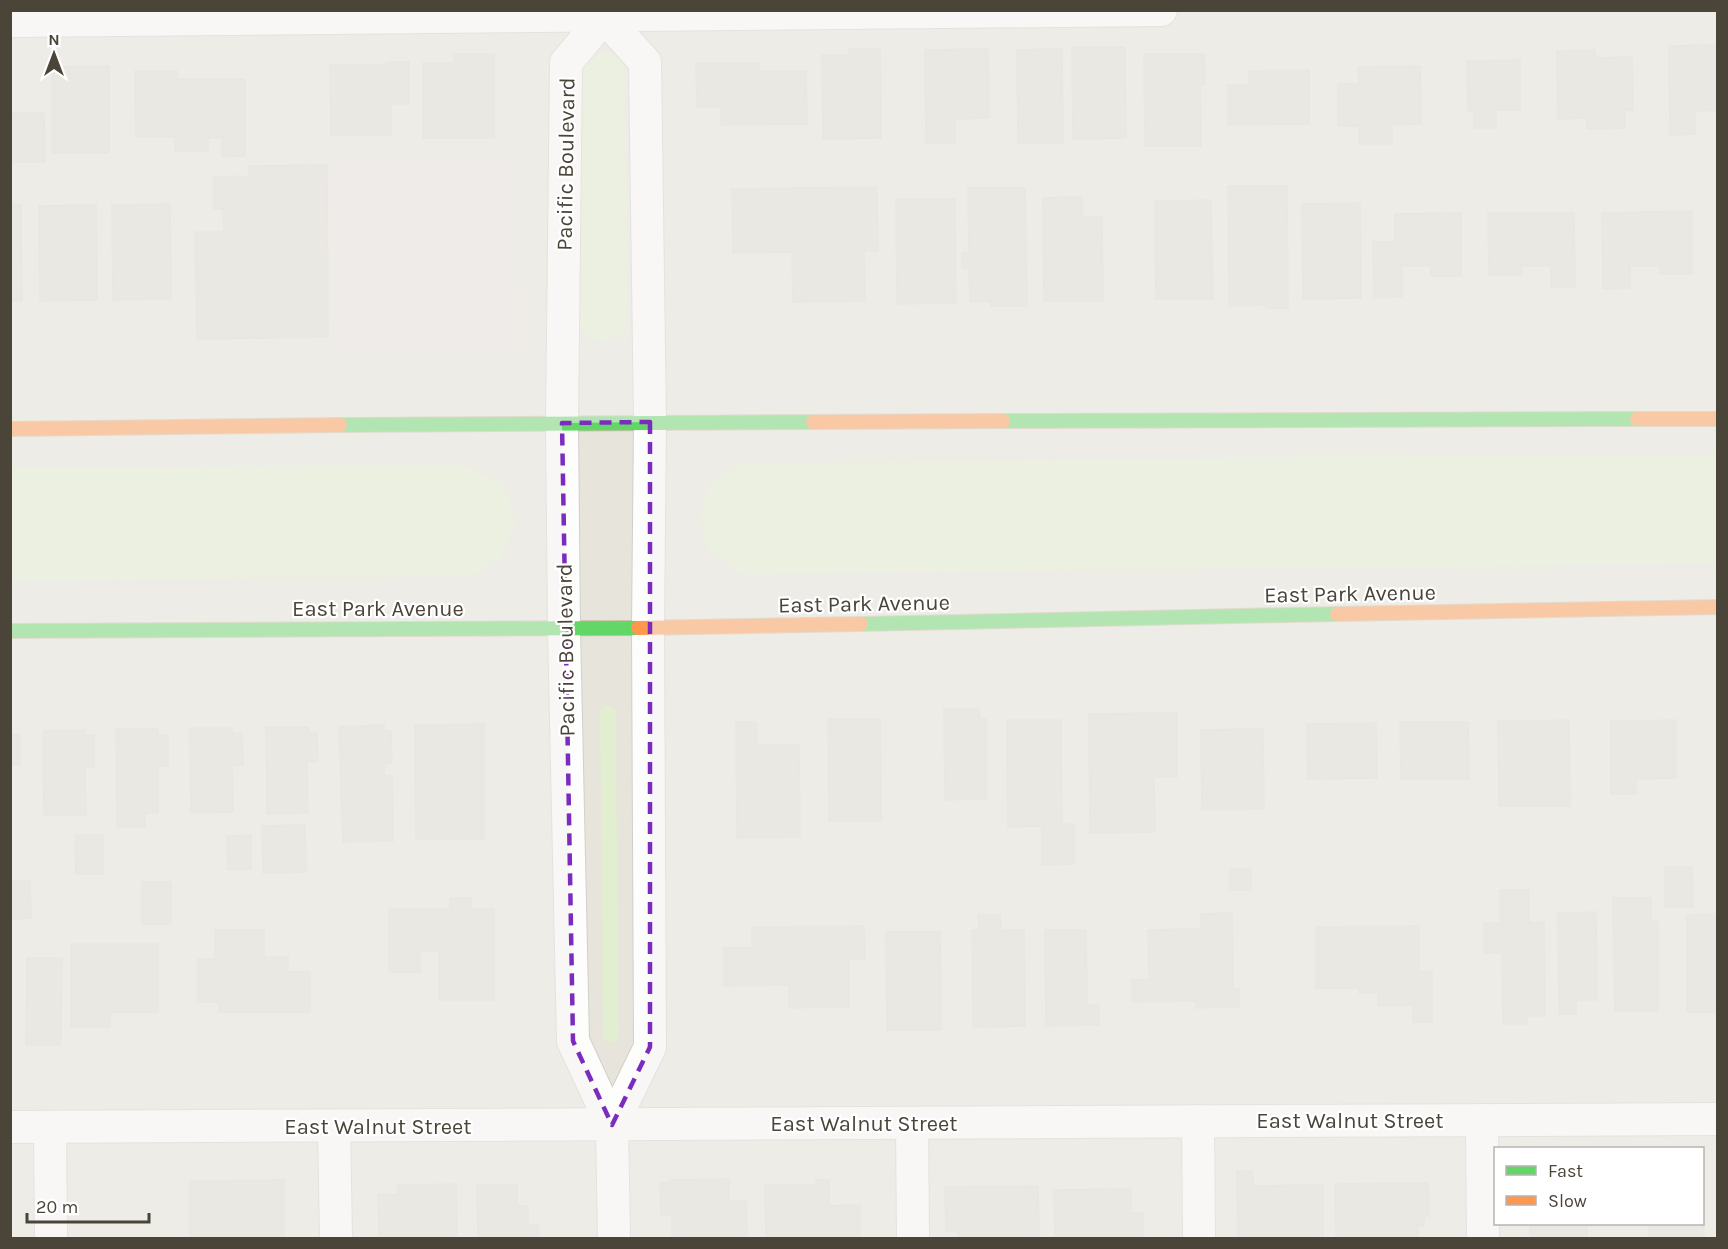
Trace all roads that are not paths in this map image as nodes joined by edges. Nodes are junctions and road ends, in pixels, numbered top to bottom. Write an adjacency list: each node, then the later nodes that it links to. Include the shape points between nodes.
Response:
1 (1161, 10): 2 (street)
2 (882, 12): 3 (street)
3 (604, 14): 4 (street); 7 (street, Pacific Boulevard, via 645,62); 8 (street, Pacific Boulevard, via 566,63)
4 (322, 15): 5 (street)
5 (26, 17)
6 (1718, 419): 7 (highway)
7 (650, 422): 8 (highway); 12 (street, Pacific Boulevard)
8 (562, 423): 9 (highway); 11 (street, Pacific Boulevard)
9 (10, 429)
10 (1718, 607): 12 (highway, East Park Avenue)
11 (564, 628): 12 (highway, East Park Avenue); 13 (highway, East Park Avenue); 18 (street, Pacific Boulevard, via 573,1041)
12 (648, 628): 18 (street, Pacific Boulevard, via 650,1047)
13 (10, 631)
14 (1718, 1119): 15 (street, East Walnut Street)
15 (1482, 1120): 16 (street, East Walnut Street); 27 (street)
16 (1198, 1121): 17 (street, East Walnut Street); 26 (street)
17 (912, 1122): 18 (street, East Walnut Street); 25 (street)
18 (612, 1125): 19 (street, East Walnut Street); 24 (street, Pacific Boulevard)
19 (334, 1126): 21 (street, East Walnut Street); 23 (street)
20 (10, 1127): 21 (street, East Walnut Street)
21 (50, 1127): 22 (street)
22 (51, 1239)
23 (336, 1239)
24 (614, 1239)
25 (913, 1239)
26 (1199, 1239)
27 (1483, 1239)

